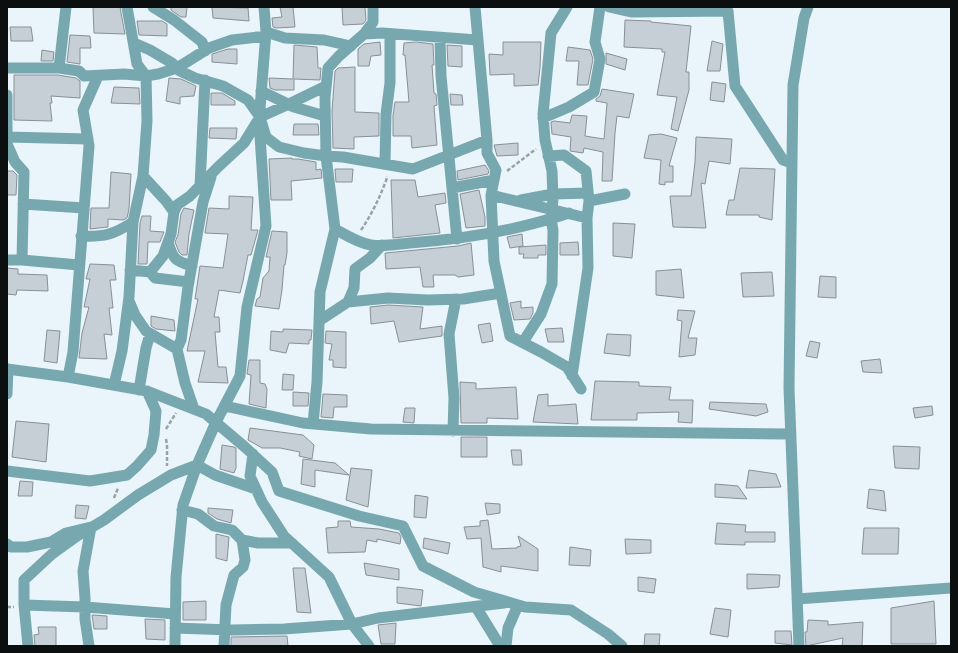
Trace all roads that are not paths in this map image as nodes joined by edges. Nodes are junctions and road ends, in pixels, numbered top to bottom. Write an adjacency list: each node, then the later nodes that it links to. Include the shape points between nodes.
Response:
1 (66, 7): 21 (street)
2 (128, 7): 17 (street)
3 (152, 7): 19 (street, via 189,31 202,42)
4 (264, 7): 12 (street)
5 (373, 7): 13 (street, via 373,22)
6 (475, 7): 16 (street)
7 (568, 7): 32 (street, via 551,33)
8 (600, 7): 32 (street, via 595,42 600,59 594,92 569,107)
9 (609, 7): 11 (street, via 631,12)
10 (808, 7): 40 (street, via 793,85)
11 (657, 10): 40 (street, via 728,11 735,86 783,160)
12 (266, 34): 18 (street, via 285,38 324,40); 19 (street, via 232,40); 27 (street)
13 (364, 34): 14 (street); 18 (street)
14 (390, 34): 15 (street); 41 (street)
15 (440, 38): 16 (street); 37 (street)
16 (478, 40): 35 (street)
17 (134, 43): 22 (street); 24 (street, via 137,64)
18 (351, 46): 26 (street, via 328,68)
19 (205, 51): 22 (street)
20 (7, 68): 21 (street)
21 (59, 68): 23 (street, via 79,71 84,76)
22 (177, 68): 24 (street); 25 (street)
23 (98, 76): 24 (street); 34 (street, via 83,110)
24 (146, 76): 43 (street, via 147,121)
25 (205, 80): 31 (street, via 223,86 248,100); 45 (street)
26 (326, 86): 29 (street); 30 (street)
27 (262, 91): 29 (street); 31 (street)
28 (7, 96): 33 (street)
29 (289, 104): 30 (street); 31 (street)
30 (325, 116): 38 (street)
31 (260, 117): 38 (street, via 266,137 279,147); 42 (street, via 244,143); 86 (street, via 266,226 248,307 240,376)
32 (543, 118): 39 (street)
33 (7, 137): 34 (street)
34 (88, 139): 53 (street)
35 (487, 140): 37 (street); 44 (street, via 487,153 496,170)
36 (7, 144): 52 (street, via 15,162 24,172)
37 (449, 155): 41 (street, via 413,169); 46 (street)
38 (326, 156): 41 (street); 58 (street)
39 (548, 156): 47 (street, via 552,171); 50 (street, via 564,156 586,171)
40 (792, 163): 91 (street)
41 (385, 164)
42 (212, 174): 45 (street); 67 (street, via 203,202)
43 (143, 176): 54 (street); 57 (street)
44 (494, 180): 46 (street); 49 (street)
45 (200, 186): 54 (street, via 177,205)
46 (452, 188): 61 (street)
47 (552, 194): 50 (street); 51 (street); 55 (street)
48 (625, 194): 50 (street)
49 (491, 195): 51 (street); 59 (street)
50 (588, 197): 56 (street)
51 (516, 201): 55 (street)
52 (23, 204): 53 (street); 65 (street)
53 (84, 208): 60 (street)
54 (174, 212): 62 (street)
55 (551, 214): 56 (street, via 569,213); 59 (street); 77 (street, via 552,284 541,314)
56 (587, 218): 80 (street, via 588,268)
57 (133, 222): 60 (street, via 100,237); 68 (street)
58 (335, 229): 63 (street, via 356,240 371,245); 75 (street, via 320,292)
59 (493, 232): 61 (street); 71 (street, via 494,261)
60 (81, 236): 66 (street)
61 (457, 238): 63 (street)
62 (168, 242): 67 (street, via 172,256 180,263); 69 (street, via 162,256)
63 (382, 245): 74 (street, via 370,258 354,269 354,288)
64 (7, 260): 65 (street)
65 (22, 260): 66 (street)
66 (79, 265): 81 (street)
67 (192, 266): 70 (street)
68 (130, 270): 69 (street); 73 (street)
69 (150, 272): 70 (street, via 155,278)
70 (189, 282): 78 (street)
71 (501, 293): 72 (street); 77 (street, via 510,336)
72 (456, 299): 74 (street, via 388,298); 90 (street, via 449,334 454,398)
73 (129, 300): 76 (street, via 139,321); 82 (street)
74 (348, 302): 75 (street)
75 (319, 321): 89 (street)
76 (150, 334): 78 (street); 84 (street, via 146,348)
77 (523, 342): 80 (street, via 567,367)
78 (178, 349): 87 (street)
79 (8, 369): 81 (street); 85 (street)
80 (572, 376): 83 (street)
81 (68, 377): 82 (street)
82 (114, 385): 84 (street)
83 (581, 389)
84 (143, 391): 87 (street); 94 (street, via 156,411 151,450 127,475 90,481)
85 (7, 394)
86 (225, 406): 88 (street); 89 (street)
87 (194, 409): 88 (street)
88 (216, 422): 92 (street); 93 (street)
89 (313, 424): 90 (street, via 371,429)
90 (453, 431): 91 (street)
91 (791, 434): 102 (street)
92 (253, 454): 95 (street, via 250,476); 103 (street, via 272,472 280,491 359,516 402,526 423,566 474,592)
93 (197, 465): 95 (street, via 215,475); 96 (street); 97 (street, via 166,478)
94 (7, 471)
95 (256, 489): 99 (street, via 284,536)
96 (182, 510): 98 (street, via 198,514 214,526 232,530); 108 (street)
97 (91, 527): 100 (street, via 66,533 51,542 27,547 11,547); 104 (street, via 52,554 24,580); 106 (street, via 83,571)
98 (242, 540): 99 (street, via 258,543); 111 (street, via 245,560 243,567 234,575 226,605)
99 (292, 543): 109 (street, via 329,578)
100 (7, 544)
101 (951, 588): 102 (street)
102 (797, 599): 120 (street)
103 (506, 602): 105 (street); 107 (street)
104 (24, 605): 106 (street); 112 (street)
105 (518, 605): 118 (street, via 508,628); 119 (street, via 571,610)
106 (85, 607): 108 (street); 113 (street)
107 (476, 607): 109 (street, via 378,618); 117 (street)
108 (175, 614): 110 (street)
109 (352, 624): 111 (street, via 284,629); 116 (street)
110 (175, 628): 111 (street); 114 (street)
111 (226, 629): 115 (street)
112 (28, 646)
113 (89, 646)
114 (175, 646)
115 (224, 646)
116 (369, 646)
117 (500, 646)
118 (506, 646)
119 (622, 646)
120 (798, 646)

